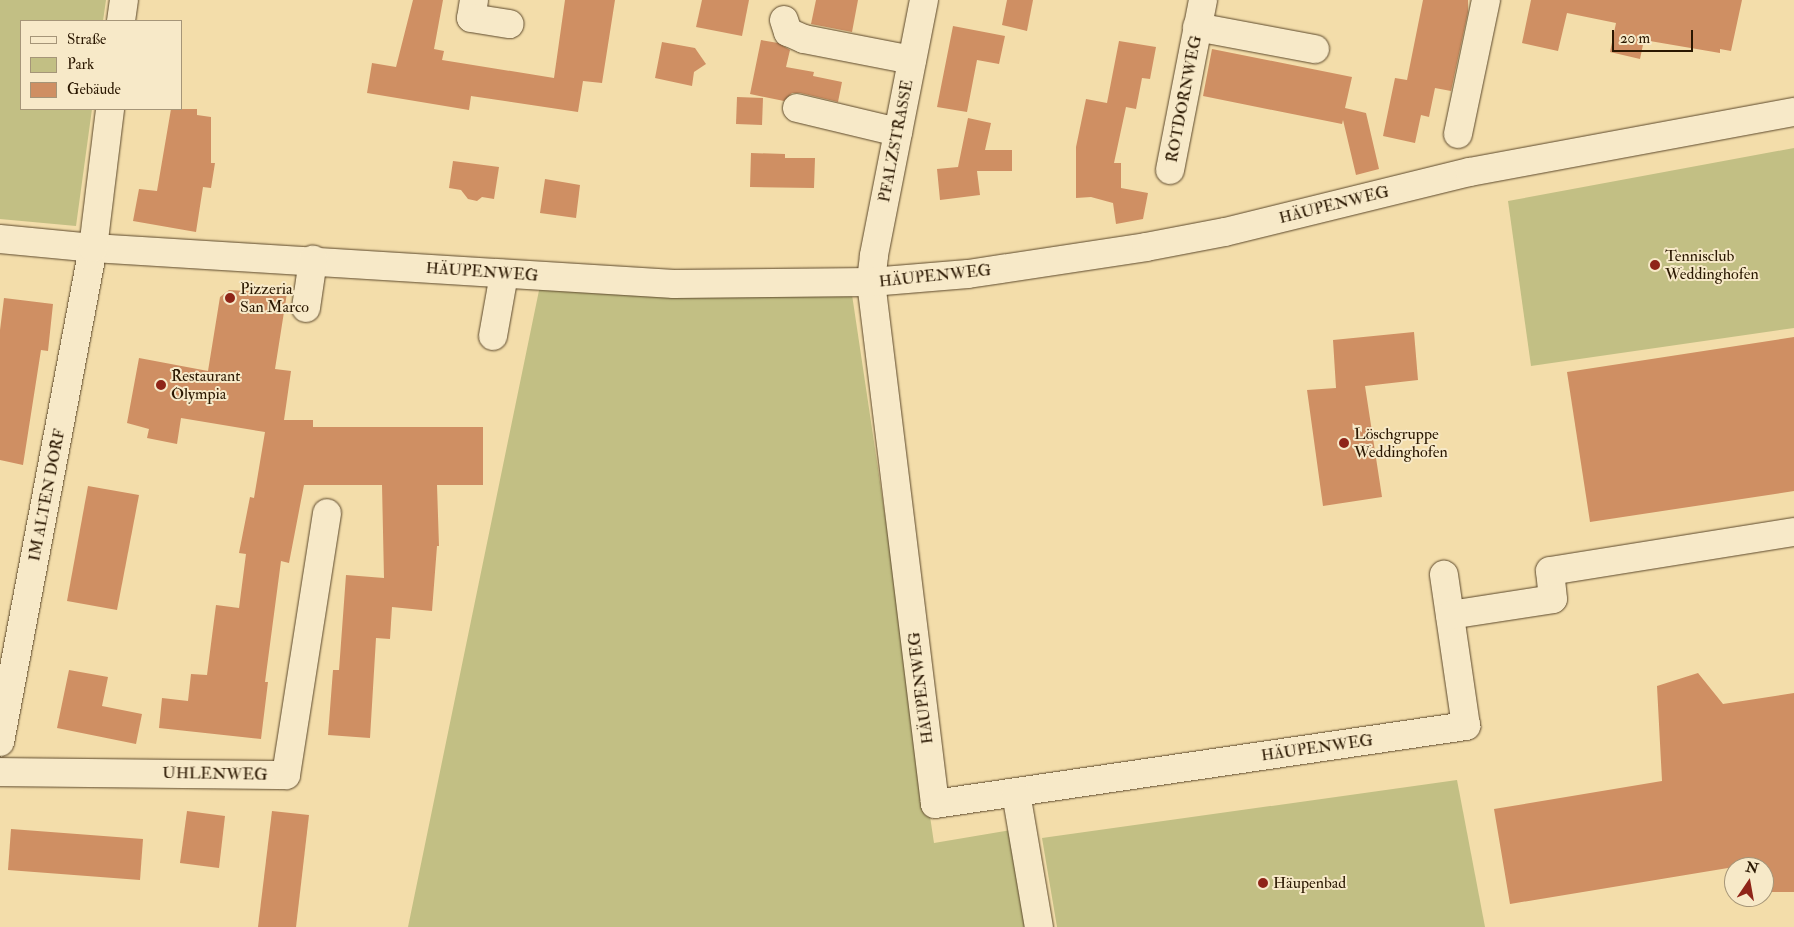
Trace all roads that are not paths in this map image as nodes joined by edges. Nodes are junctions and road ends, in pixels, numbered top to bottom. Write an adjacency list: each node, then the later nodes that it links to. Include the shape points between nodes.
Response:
1 (124, 0): 6 (street)
2 (474, 0): 8 (street, via 472,18)
3 (924, 0): 11 (street, PFALZSTRASSE)
4 (1203, 0): 9 (street, ROTDORNWEG)
5 (1486, 0): 16 (street)
6 (121, 20)
7 (784, 20): 11 (street, via 788,32 804,39)
8 (510, 24)
9 (1197, 27): 10 (street, ROTDORNWEG); 17 (street, ROTDORNWEG)
10 (1315, 49)
11 (912, 60): 15 (street, PFALZSTRASSE)
12 (797, 108): 15 (street)
13 (110, 110): 19 (street, IM ALTEN DORF)
14 (1794, 112): 22 (street, HÄUPENWEG, via 1470,172 1225,232 1154,246 968,274)
15 (898, 132): 22 (street, PFALZSTRASSE)
16 (1458, 134)
17 (1170, 170)
18 (0, 239): 19 (street, HÄUPENWEG)
19 (93, 248): 20 (street, HÄUPENWEG); 29 (street, IM ALTEN DORF)
20 (313, 260): 21 (street, HÄUPENWEG); 23 (street)
21 (504, 274): 22 (street, HÄUPENWEG, via 674,284); 24 (street)
22 (871, 282): 31 (street, HÄUPENWEG, via 935,804)
23 (306, 308)
24 (492, 336)
25 (327, 513): 30 (street, UHLENWEG, via 286,774)
26 (1794, 532): 28 (street, via 1550,571 1553,599)
27 (1444, 575): 28 (street, HÄUPENWEG)
28 (1450, 615): 31 (street, HÄUPENWEG, via 1466,726)
29 (0, 742)
30 (0, 772)
31 (1016, 792): 32 (street)
32 (1039, 927)

